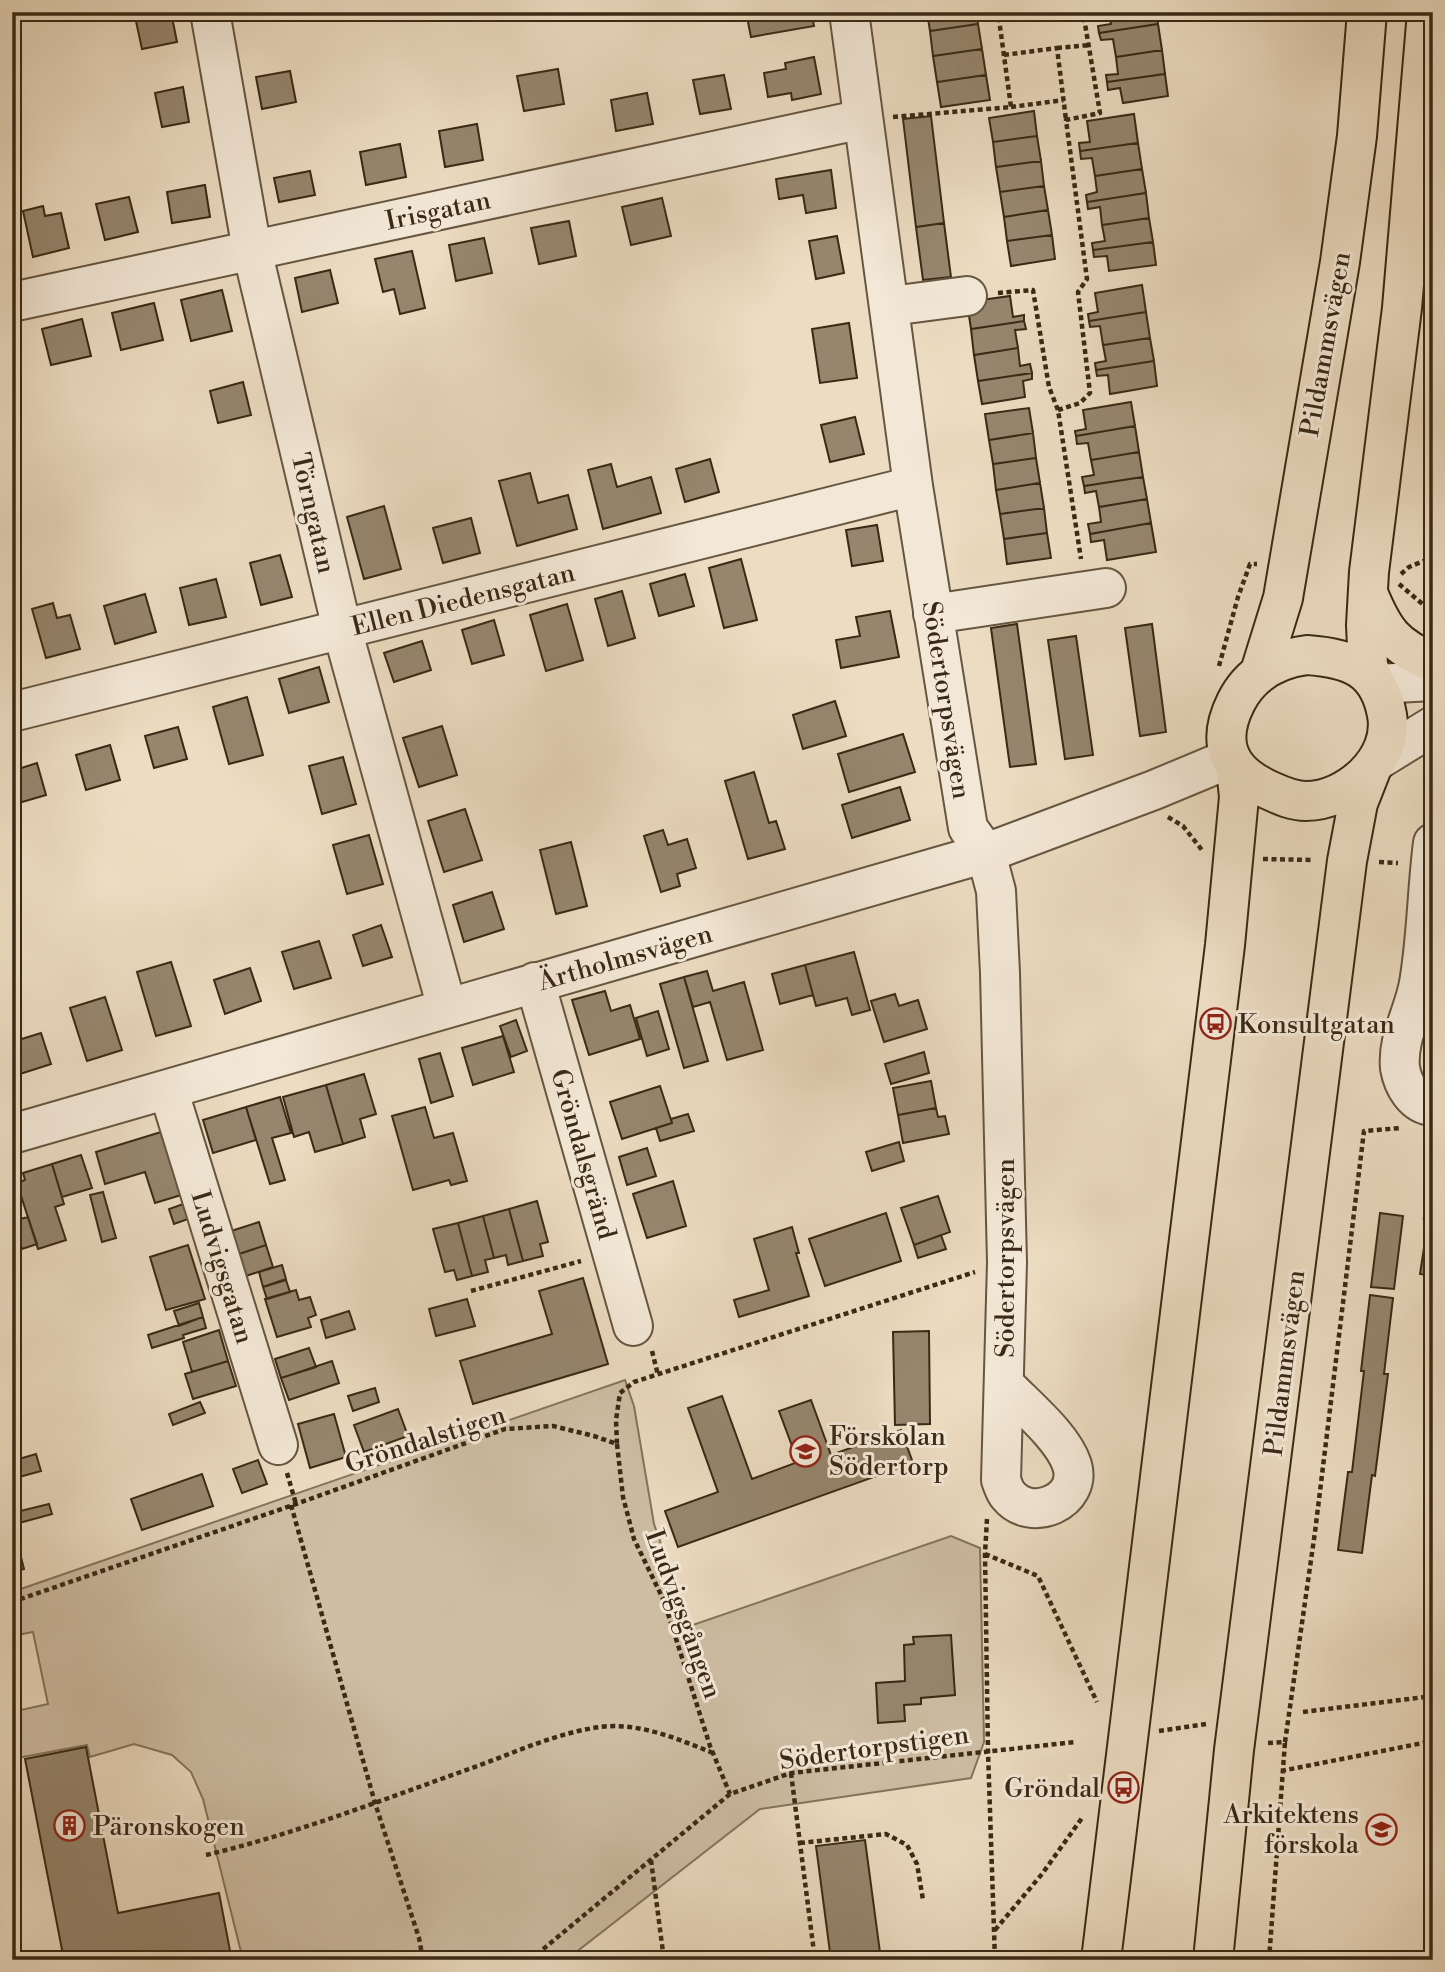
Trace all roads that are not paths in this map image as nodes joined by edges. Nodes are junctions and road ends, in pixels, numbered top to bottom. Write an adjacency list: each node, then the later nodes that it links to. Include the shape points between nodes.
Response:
1 (210, 12): 6 (street, Törngatan)
2 (849, 12): 5 (street, Södertorpsvägen)
3 (1367, 12): 16 (main road, Pildammsvägen, via 1340,262 1283,598)
4 (1427, 12): 11 (main road)
5 (876, 118): 6 (street, Irisgatan); 9 (street, Södertorpsvägen)
6 (252, 250): 8 (street, Irisgatan); 14 (street, Törngatan)
7 (967, 296): 9 (street)
8 (12, 302)
9 (891, 306): 10 (street, Södertorpsvägen)
10 (913, 486): 13 (street, Södertorpsvägen); 14 (street, Ellen Diedensgatan)
11 (1380, 587): 15 (main road, via 1378,616 1390,636 1403,649); 17 (main road, via 1366,625 1368,666)
12 (1096, 590): 13 (street)
13 (933, 614): 24 (street, Södertorpsvägen, via 968,828)
14 (342, 629): 19 (street, Ellen Diedensgatan); 27 (street, Törngatan)
15 (1433, 662)
16 (1260, 672): 17 (main road, via 1276,662 1321,656 1356,666); 21 (main road, via 1241,692 1228,719 1226,747)
17 (1375, 681): 18 (street); 22 (main road, via 1388,722)
18 (1433, 681)
19 (12, 712)
20 (1433, 726): 22 (street)
21 (1233, 763): 22 (main road, via 1265,789 1308,802 1342,791); 24 (street, Ärtholmsvägen); 34 (main road, via 1238,796 1225,945)
22 (1375, 765): 35 (main road, Pildammsvägen, via 1358,803 1347,860 1234,1750)
23 (1433, 843): 26 (street)
24 (986, 853): 25 (street, Ärtholmsvägen); 32 (street, Södertorpsvägen, via 996,891 1007,1262)
25 (535, 982): 27 (street, Ärtholmsvägen); 31 (street, Gröndalsgränd)
26 (1426, 994): 29 (street, via 1402,1038 1400,1066 1404,1083 1426,1106)
27 (447, 1008): 28 (street, Ärtholmsvägen)
28 (168, 1089): 30 (street, Ärtholmsvägen); 33 (street, Ludvigsgatan)
29 (1418, 1117)
30 (12, 1134)
31 (633, 1326)
32 (1005, 1385): 32 (street, Södertorpsvägen, via 1001,1480 1008,1496 1025,1506 1042,1508 1059,1502 1074,1478 1071,1462 1054,1436)
33 (278, 1445)
34 (1101, 1960)
35 (1213, 1960)

